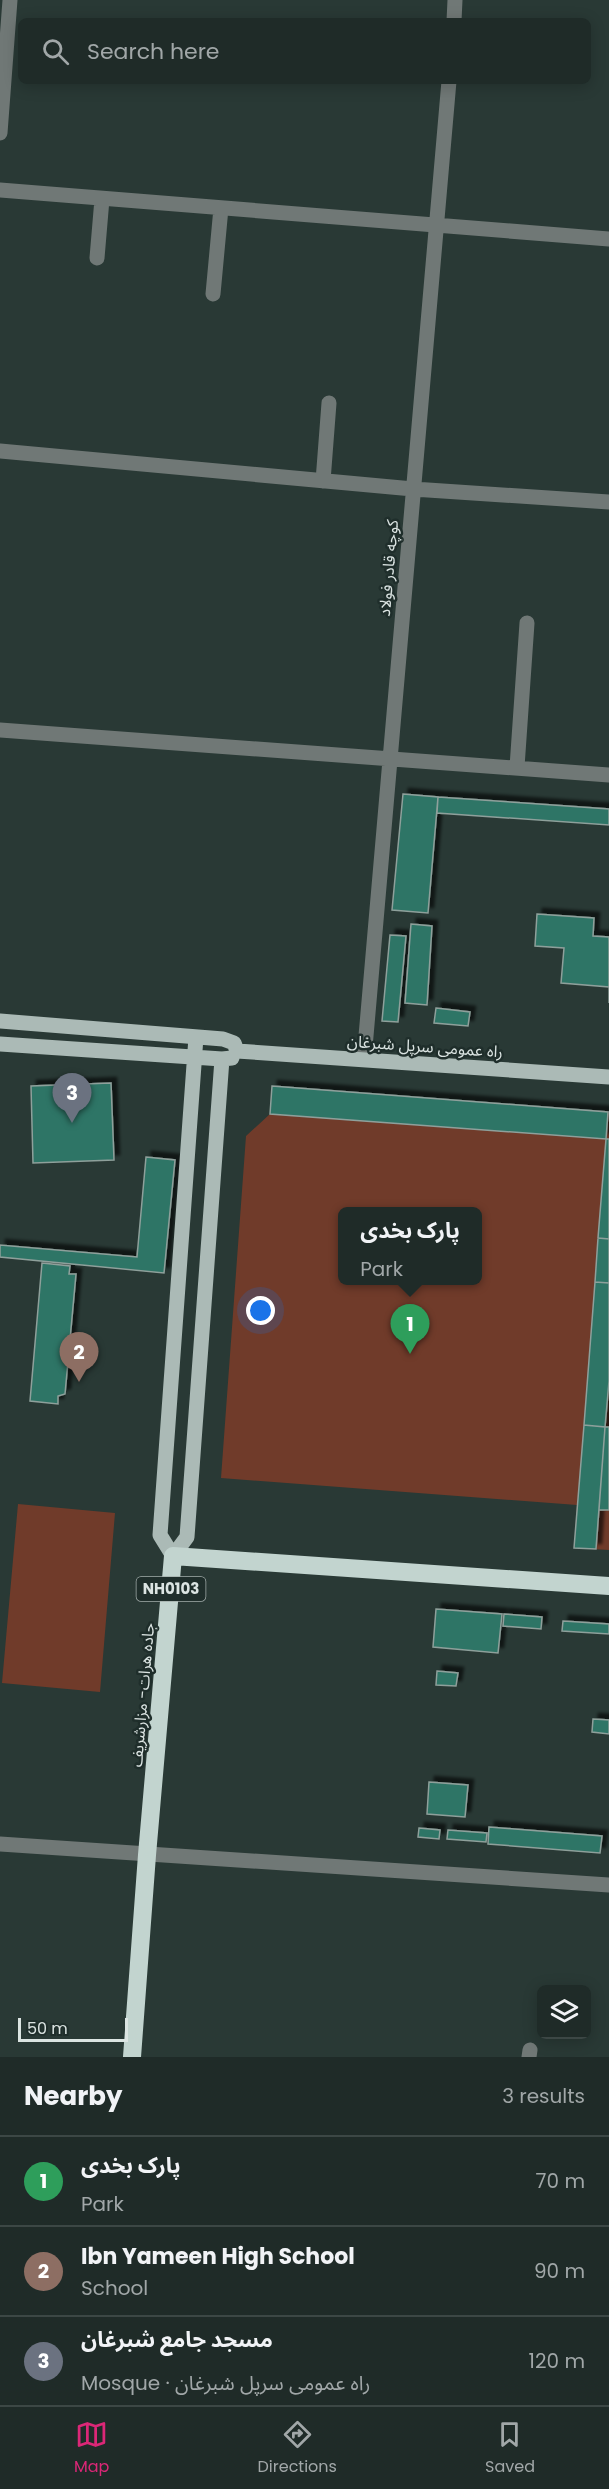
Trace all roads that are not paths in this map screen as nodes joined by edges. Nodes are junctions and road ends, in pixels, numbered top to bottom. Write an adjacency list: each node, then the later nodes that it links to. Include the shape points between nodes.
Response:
1 (10, 0): 5 (street)
2 (455, 0): 3 (street)
3 (454, 18)
4 (449, 84): 9 (street, کوچه قادر فولاد)
5 (0, 133)
6 (0, 190): 7 (street)
7 (102, 199): 8 (street); 11 (street)
8 (221, 208): 9 (street); 12 (street)
9 (438, 225): 10 (street); 16 (street, کوچه قادر فولاد)
10 (609, 239)
11 (96, 258)
12 (213, 294)
13 (329, 403): 15 (street)
14 (0, 451): 15 (street)
15 (323, 481): 16 (street)
16 (413, 489): 17 (street); 20 (street, کوچه قادر فولاد)
17 (609, 502)
18 (527, 623): 21 (street)
19 (0, 730): 20 (street)
20 (390, 758): 21 (street); 29 (street, کوچه قادر فولاد)
21 (517, 767): 22 (street)
22 (609, 775)
23 (0, 1021): 24 (main road, راه عمومی سرپل شبرغان)
24 (196, 1037): 26 (main road, راه عمومی سرپل شبرغان, via 223,1039 234,1043); 27 (main road)
25 (0, 1044): 27 (main road)
26 (237, 1051): 28 (main road, via 232,1058); 29 (main road, راه عمومی سرپل شبرغان)
27 (195, 1058): 28 (main road); 31 (main road, via 160,1535)
28 (222, 1059): 31 (main road, via 187,1537)
29 (364, 1059): 30 (main road, راه عمومی سرپل شبرغان)
30 (609, 1077)
31 (173, 1556): 32 (highway, NH0103); 34 (highway, جاده هرات- مزارشریف / NH0103)
32 (609, 1586)
33 (0, 1844): 34 (street)
34 (147, 1855): 35 (street); 36 (highway, جاده هرات- مزارشریف / NH0103)
35 (609, 1885)
36 (132, 2057)

